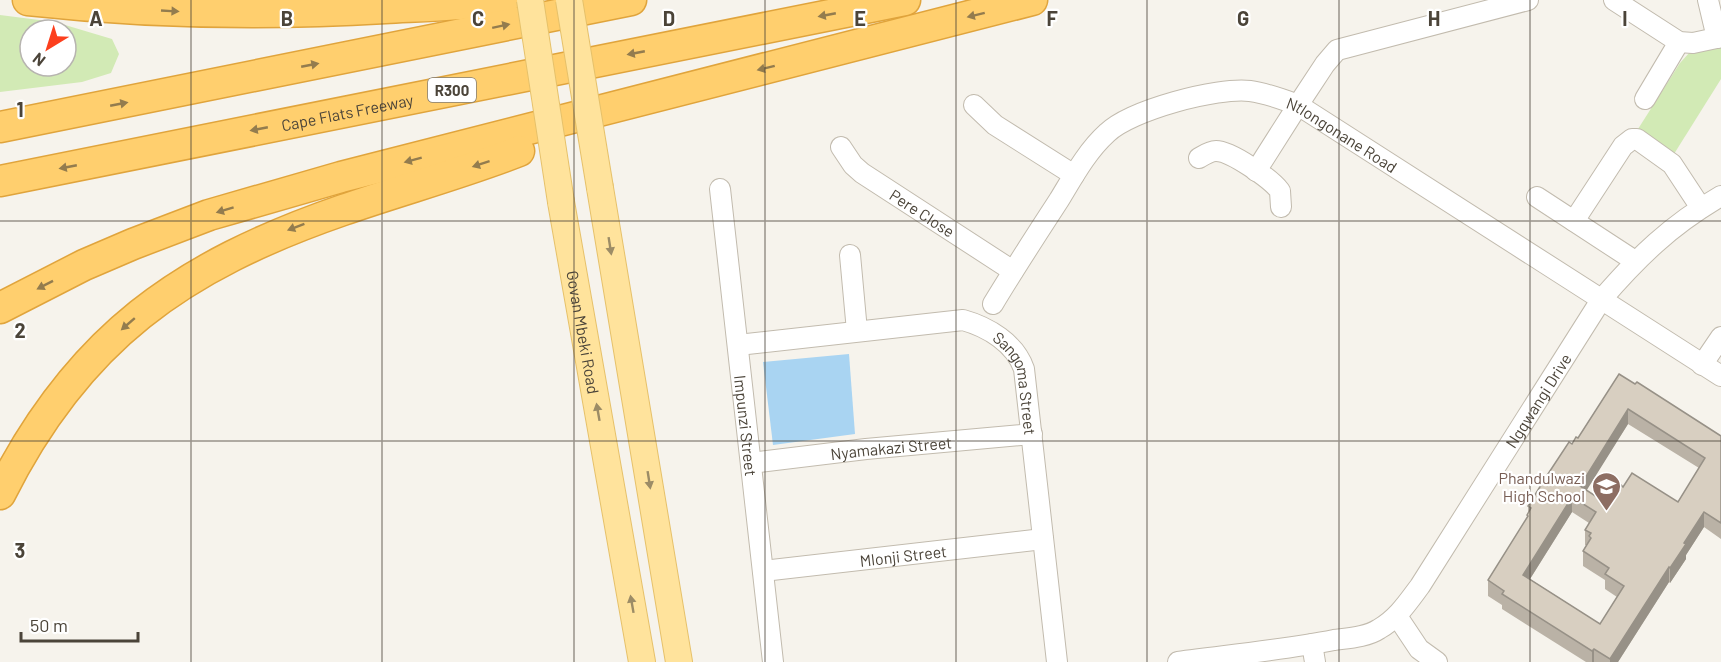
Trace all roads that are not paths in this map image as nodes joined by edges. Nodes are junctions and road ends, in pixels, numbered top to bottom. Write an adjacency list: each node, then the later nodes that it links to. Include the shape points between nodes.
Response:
1 (28, 0): 2 (highway, one-way to 2, via 98,8 197,12 355,10)
2 (504, 0)
3 (530, 0): 48 (main road, Govan Mbeki Road, one-way to 3, bridge, via 561,202)
4 (569, 0): 49 (main road, one-way to 49, bridge)
5 (631, 0): 17 (highway, one-way to 5)
6 (905, 0): 22 (highway, Cape Flats Freeway / R300, one-way to 22)
7 (1032, 0): 14 (highway, one-way to 14)
8 (1528, 0): 16 (street, via 1337,50)
9 (1614, 0): 12 (street)
10 (1708, 0): 11 (street)
11 (1719, 37): 12 (street)
12 (1679, 42): 13 (street)
13 (1645, 99)
14 (632, 102): 34 (highway, one-way to 34, via 209,215 84,265); 42 (highway, one-way to 42, via 516,152 293,228 225,258 175,288 111,339 69,384 31,435)
15 (974, 105): 21 (street, via 995,125)
16 (1298, 105): 20 (street); 21 (street, Ntlongonane Road, via 1248,91 1220,92 1141,113 1108,131); 32 (street, Ntlongonane Road)
17 (0, 127)
18 (841, 147): 31 (street, Pere Close, via 862,173)
19 (1199, 158): 20 (street, via 1211,152 1224,152)
20 (1256, 171): 26 (street, via 1280,191)
21 (1074, 175): 31 (street, Ntlongonane Road)
22 (0, 181)
23 (720, 189): 37 (street, Impunzi Street)
24 (1721, 196): 27 (street, Ngqwangi Drive)
25 (1537, 197): 28 (street)
26 (1281, 207)
27 (1701, 208): 28 (street, via 1672,164 1636,140 1629,140); 30 (street, Ngqwangi Drive)
28 (1574, 221): 30 (street)
29 (850, 255): 35 (street)
30 (1635, 261): 32 (street, Ngqwangi Drive)
31 (1013, 271): 33 (street, Ntlongonane Road)
32 (1601, 300): 38 (street, Ntlongonane Road); 45 (street, Ngqwangi Drive)
33 (993, 304)
34 (0, 308)
35 (857, 331): 37 (street, Sangoma Street); 40 (street, Sangoma Street, via 963,320 977,324 1020,357)
36 (1721, 337): 38 (street)
37 (738, 345): 41 (street, Impunzi Street)
38 (1702, 365): 39 (street, Ntlongonane Road)
39 (1721, 376)
40 (1032, 434): 41 (street, Nyamakazi Street); 43 (street, Sangoma Street)
41 (751, 463): 44 (street, Impunzi Street)
42 (0, 494)
43 (1043, 539): 44 (street, Mlonji Street); 51 (street, Sangoma Street)
44 (763, 571): 50 (street, Impunzi Street)
45 (1397, 616): 46 (street, Ngqwangi Drive, via 1378,630); 47 (street)
46 (1314, 653): 52 (street, Ngqwangi Drive)
47 (1416, 656): 53 (street)
48 (642, 662)
49 (679, 662)
50 (773, 662)
51 (1057, 662)
52 (1178, 662)
53 (1437, 662)

